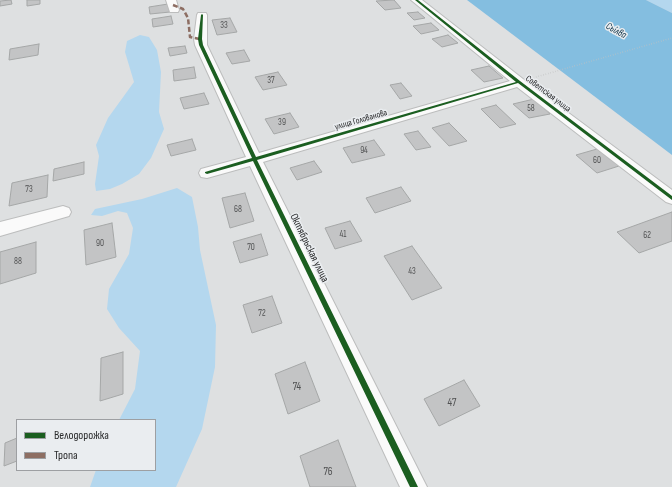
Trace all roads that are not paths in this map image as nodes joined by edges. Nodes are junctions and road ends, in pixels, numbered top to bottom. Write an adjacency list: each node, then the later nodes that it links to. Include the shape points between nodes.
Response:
1 (171, 0): 3 (street)
2 (416, 0): 5 (street, Советская улица)
3 (174, 10)
4 (202, 15): 6 (street, Октябрьская улица, via 201,45)
5 (525, 80): 6 (street, улица Голованова); 8 (street, Советская улица)
6 (255, 160): 7 (street, улица Голованова); 11 (street, Октябрьская улица)
7 (207, 173)
8 (672, 198)
9 (62, 212): 10 (street)
10 (0, 229)
11 (414, 487)

